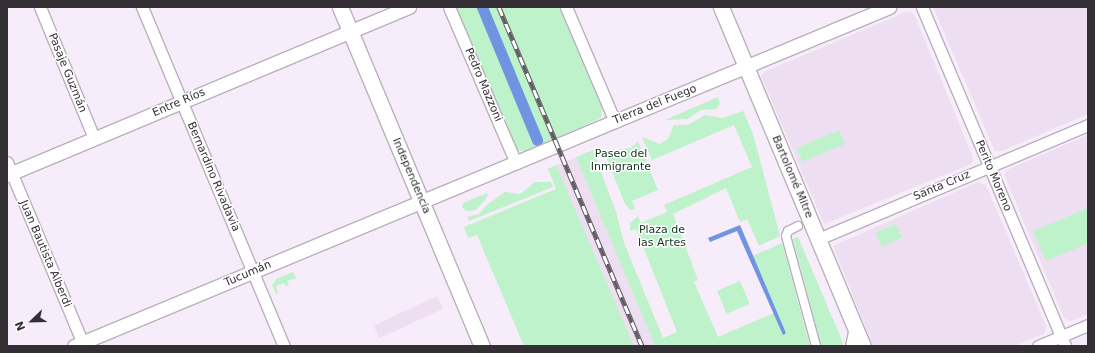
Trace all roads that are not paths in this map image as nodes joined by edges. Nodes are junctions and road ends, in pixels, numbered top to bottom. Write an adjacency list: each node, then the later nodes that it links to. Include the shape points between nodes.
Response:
1 (40, 7): 15 (street, Pasaje Guzmán)
2 (142, 7): 12 (street, Bernardino Rivadavia)
3 (340, 7): 10 (main road, Independencia)
4 (409, 7): 10 (street, Entre Ríos)
5 (449, 7): 16 (street, Pedro Mazzoni)
6 (566, 7): 13 (street)
7 (721, 7): 11 (main road, Bartolomé Mitre)
8 (889, 7): 11 (street, Tierra del Fuego)
9 (922, 7): 17 (street, Perito Moreno)
10 (350, 32): 12 (street, Entre Ríos); 19 (main road, Independencia)
11 (746, 68): 13 (street, Tierra del Fuego); 21 (main road, Bartolomé Mitre)
12 (181, 102): 15 (street, Entre Ríos); 22 (street, Bernardino Rivadavia)
13 (615, 122): 16 (street, Tierra del Fuego)
14 (1088, 124): 17 (street, Santa Cruz)
15 (94, 138): 18 (street, Entre Ríos)
16 (516, 163): 19 (street, Tierra del Fuego)
17 (989, 166): 21 (street, Santa Cruz); 25 (street, Perito Moreno)
18 (8, 170): 26 (street, Juan Bautista Alberdi)
19 (421, 202): 22 (street, Tucumán); 28 (main road, Independencia)
20 (798, 226): 29 (street, via 788,230 786,238)
21 (818, 239): 24 (main road, Bartolomé Mitre)
22 (253, 272): 26 (street, Tucumán); 27 (street, Bernardino Rivadavia)
23 (1088, 325): 25 (street)
24 (855, 327): 30 (street); 31 (main road, Bartolomé Mitre)
25 (1063, 341): 32 (street)
26 (80, 345)
27 (284, 346)
28 (482, 346)
29 (816, 346)
30 (851, 346)
31 (863, 346)
32 (1038, 346)

